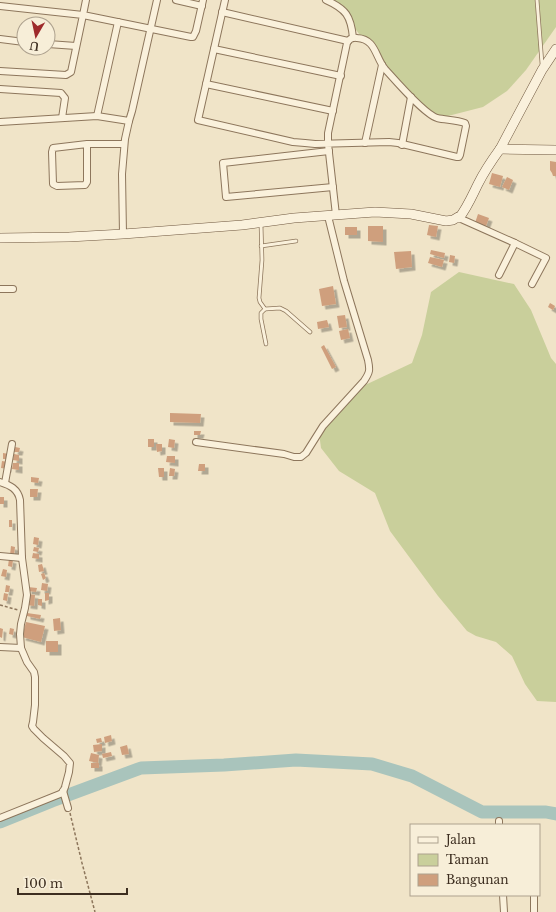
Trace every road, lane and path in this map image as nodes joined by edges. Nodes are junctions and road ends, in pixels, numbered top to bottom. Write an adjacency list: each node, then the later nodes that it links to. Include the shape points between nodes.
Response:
1 (86, 0): 10 (street)
2 (157, 0): 12 (street)
3 (176, 0): 7 (street)
4 (225, 0): 9 (street)
5 (326, 0): 14 (street, via 345,12 350,20)
6 (537, 0): 21 (lane)
7 (203, 3): 12 (street, via 195,35 192,37)
8 (0, 6): 10 (street)
9 (222, 12): 14 (street); 18 (street)
10 (83, 15): 11 (street); 17 (street)
11 (118, 22): 12 (street); 28 (street)
12 (151, 28): 30 (street)
13 (0, 40): 15 (street)
14 (350, 40): 20 (street, via 368,40); 23 (street)
15 (16, 41)
16 (56, 45): 17 (street)
17 (76, 46): 22 (street, via 71,72 66,75)
18 (214, 48): 23 (street); 24 (street)
19 (556, 49): 21 (street)
20 (382, 65): 26 (street); 32 (street)
21 (542, 70): 37 (street)
22 (0, 71)
23 (340, 76): 27 (street)
24 (206, 84): 27 (street); 35 (street, via 198,120 293,142)
25 (0, 89): 29 (street, via 62,93 65,98)
26 (411, 97): 36 (street); 36 (street, via 433,116 465,123 466,126 459,157)
27 (333, 111): 35 (street)
28 (97, 116): 29 (street); 30 (street)
29 (62, 118): 31 (street)
30 (129, 121): 34 (street)
31 (0, 122)
32 (365, 143): 35 (street); 36 (street, via 389,142)
33 (87, 144): 33 (street, via 53,148 54,184 85,185); 34 (street)
34 (124, 144): 44 (street)
35 (328, 144): 39 (street)
36 (402, 145)
37 (500, 149): 38 (street); 42 (street, via 491,160 467,208)
38 (556, 150)
39 (329, 151): 40 (street); 40 (street, via 223,163 226,197)
40 (333, 187): 41 (street)
41 (332, 215): 42 (street, via 388,212 446,221); 43 (street); 56 (street, via 344,281 368,360 369,373 323,426 301,457)
42 (459, 218): 47 (street)
43 (261, 222): 44 (street); 48 (lane)
44 (122, 234): 45 (street)
45 (0, 238)
46 (296, 241): 48 (lane)
47 (515, 243): 49 (street); 50 (street, via 546,258)
48 (262, 246): 53 (lane, via 259,298)
49 (499, 275)
50 (532, 284)
51 (0, 289): 52 (street)
52 (13, 289)
53 (265, 309): 54 (lane, via 286,310); 55 (lane, via 261,313 261,319)
54 (310, 332)
55 (266, 344)
56 (196, 442)
57 (12, 444): 58 (street)
58 (3, 482): 60 (street, via 14,488 19,495)
59 (0, 556): 60 (street)
60 (22, 558): 62 (street, via 27,595)
61 (0, 606): 62 (path)
62 (24, 612): 64 (street, via 20,634)
63 (0, 647): 64 (street)
64 (21, 648): 65 (street, via 35,677 32,726 70,763)
65 (64, 793): 66 (street); 67 (street)
66 (68, 808): 70 (path)
67 (0, 818)
68 (503, 896): 71 (street)
69 (534, 896): 72 (street)
70 (95, 912)
71 (504, 912)
72 (534, 912)

